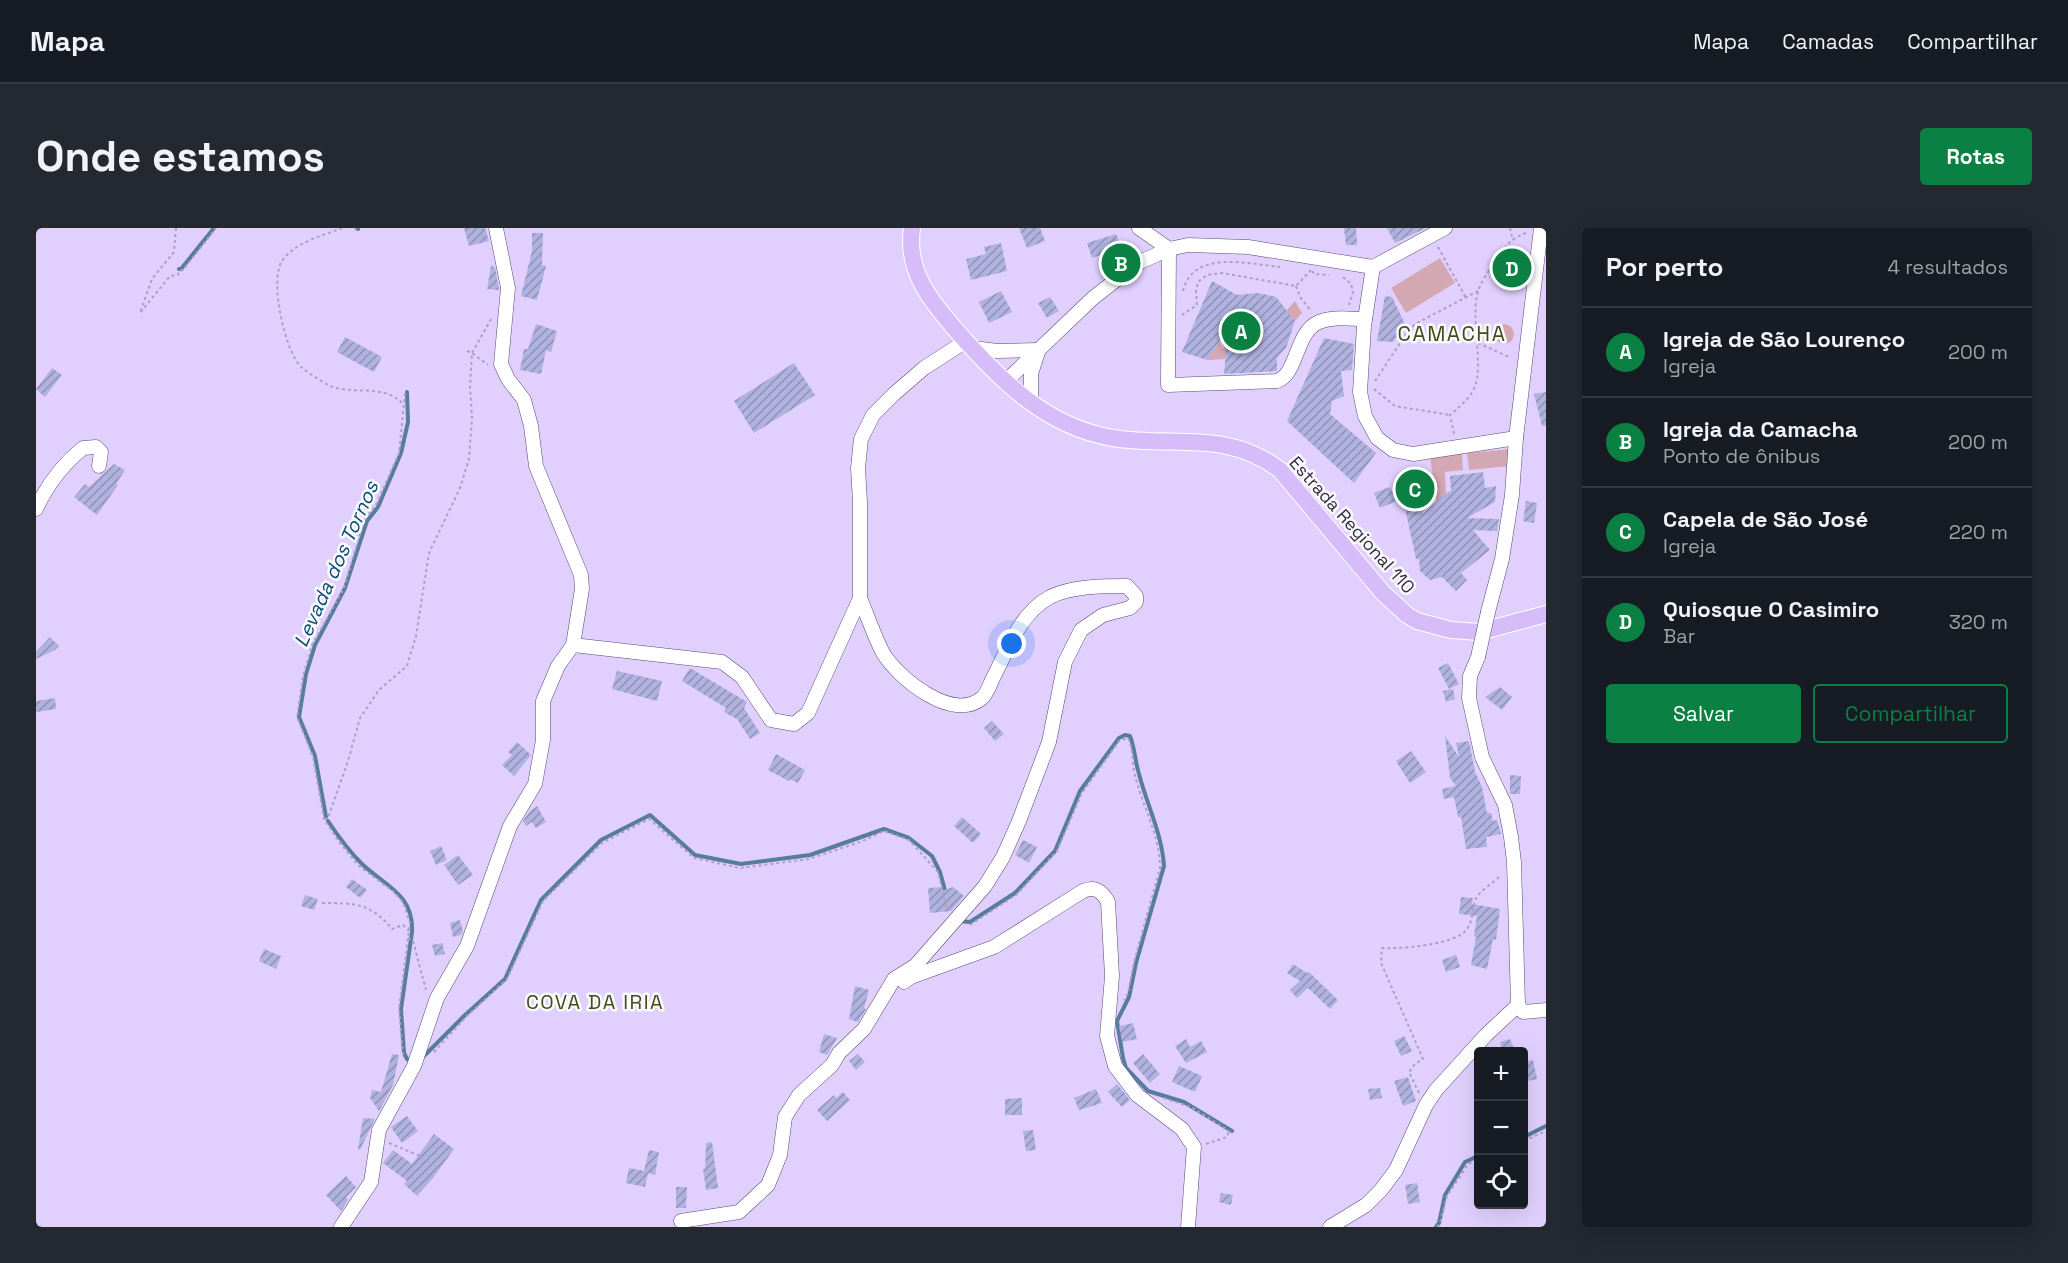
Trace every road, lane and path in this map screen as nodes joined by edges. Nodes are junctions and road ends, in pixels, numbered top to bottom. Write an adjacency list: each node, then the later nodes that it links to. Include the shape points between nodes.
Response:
1 (176, 228): 2 (path, via 174,252 152,279 140,313 170,276 183,270)
2 (216, 228)
3 (342, 228): 38 (path, via 301,244 281,262 277,288 284,332 300,366 330,386 394,395)
4 (496, 228): 46 (street, via 508,288 501,364 524,400 536,466 581,575)
5 (912, 228): 30 (main road, Estrada Regional 110, via 912,258 922,286)
6 (1139, 228): 12 (street)
7 (1445, 228): 14 (street)
8 (1510, 228): 10 (path)
9 (1541, 231): 10 (path); 34 (street)
10 (1512, 238): 21 (path)
11 (1436, 244): 22 (path)
12 (1169, 249): 13 (street, via 1188,245 1235,246); 28 (street, via 1168,385 1282,380 1304,336 1318,322); 31 (street, via 1140,262 1116,280)
13 (1319, 258): 14 (street); 17 (path)
14 (1373, 267): 28 (street)
15 (1288, 268): 23 (path, via 1220,261 1198,268 1185,281)
16 (1300, 269): 17 (path)
17 (1311, 270): 18 (path); 20 (path)
18 (1322, 274)
19 (1340, 275): 25 (path, via 1351,284 1353,292)
20 (1296, 286): 24 (path, via 1222,273 1207,275 1198,282 1197,305 1177,318); 26 (path, via 1308,310)
21 (1478, 291): 22 (path); 29 (path)
22 (1466, 298): 39 (path, via 1415,324 1372,387 1395,406)
23 (1181, 300)
24 (1179, 309)
25 (1347, 309)
26 (1315, 313)
27 (493, 316): 33 (path)
28 (1365, 319): 41 (street, via 1360,392 1365,416 1377,438 1393,450 1413,454)
29 (1478, 343): 34 (path); 39 (path, via 1477,380 1468,400)
30 (970, 345): 31 (street, via 997,351); 35 (main road, Estrada Regional 110); 44 (street, via 924,368 873,415 861,439)
31 (1038, 350): 35 (street); 37 (street, via 1031,374)
32 (467, 351): 33 (path)
33 (472, 352): 47 (path, via 469,459 460,488 429,553 416,636 407,666 379,690 360,718 328,818)
34 (1525, 364): 40 (street)
35 (1006, 381): 37 (main road, Estrada Regional 110)
36 (405, 393): 38 (path)
37 (1031, 403): 45 (main road, Estrada Regional 110, via 1053,418 1110,438 1220,444 1260,457 1280,470 1383,593 1417,621 1479,632)
38 (403, 404): 47 (path, via 399,453 376,504 364,520 344,588 312,645 303,676 297,717 313,757)
39 (1450, 415): 41 (path)
40 (1516, 438): 41 (street); 48 (street, bridge, via 1506,533 1478,657 1470,676 1469,698 1482,757 1504,805)
41 (1457, 447)
42 (99, 466): 43 (street, via 101,452 96,447 83,448 44,490)
43 (36, 509)
44 (860, 598): 46 (street, via 808,713 794,724 771,720 742,677 722,662); 50 (street, via 883,653 898,673 949,705 968,705 983,697 1023,620 1050,597 1071,590 1127,586 1136,596 1130,608 1103,615 1081,630 1065,662 1049,742 1003,857 985,886)
45 (1546, 614)
46 (573, 645): 54 (street, via 558,666 543,701 543,740 536,784 510,826 468,946)
47 (324, 819): 51 (path, via 359,866 403,903)
48 (1514, 862): 56 (street); 60 (path, via 1475,899 1468,928 1462,934 1422,946 1382,948 1381,963 1423,1059 1410,1072)
49 (322, 903): 51 (path, via 365,906 392,929 403,925)
50 (951, 923): 53 (street, via 915,966 898,975); 55 (path, via 970,925 1016,895 1057,851 1082,793 1119,741 1128,738 1134,771 1160,852 1160,868); 58 (path, via 938,872 909,840 884,831 809,859 740,868 694,858 649,819 602,843 543,901 507,979 424,1062)
51 (409, 931): 52 (path)
52 (410, 938): 54 (path, via 425,988); 58 (path, via 399,1008 403,1053 405,1060)
53 (893, 984): 64 (street, via 900,985 911,977 994,947 1083,891 1096,889 1108,902 1112,976 1107,1036 1115,1066 1137,1095 1182,1129); 67 (street, via 864,1029 799,1095 785,1117 780,1155 768,1185 739,1212)
54 (436, 998): 58 (street)
55 (1125, 998)
56 (1518, 1005): 57 (street, via 1522,1012); 60 (street, via 1486,1035)
57 (1546, 1010)
58 (414, 1065): 62 (street, via 381,1125)
59 (1156, 1096): 64 (path, via 1184,1104 1230,1132 1227,1137)
60 (1426, 1105): 70 (street, via 1396,1170 1381,1190 1366,1205)
61 (1546, 1131): 63 (path)
62 (378, 1138): 65 (path); 68 (street, via 371,1182)
63 (1528, 1140)
64 (1194, 1147): 69 (street)
65 (420, 1156)
66 (1474, 1162): 71 (path, via 1468,1164 1447,1196)
67 (681, 1221)
68 (341, 1227)
69 (1188, 1227)
70 (1330, 1227)
71 (1437, 1227)

